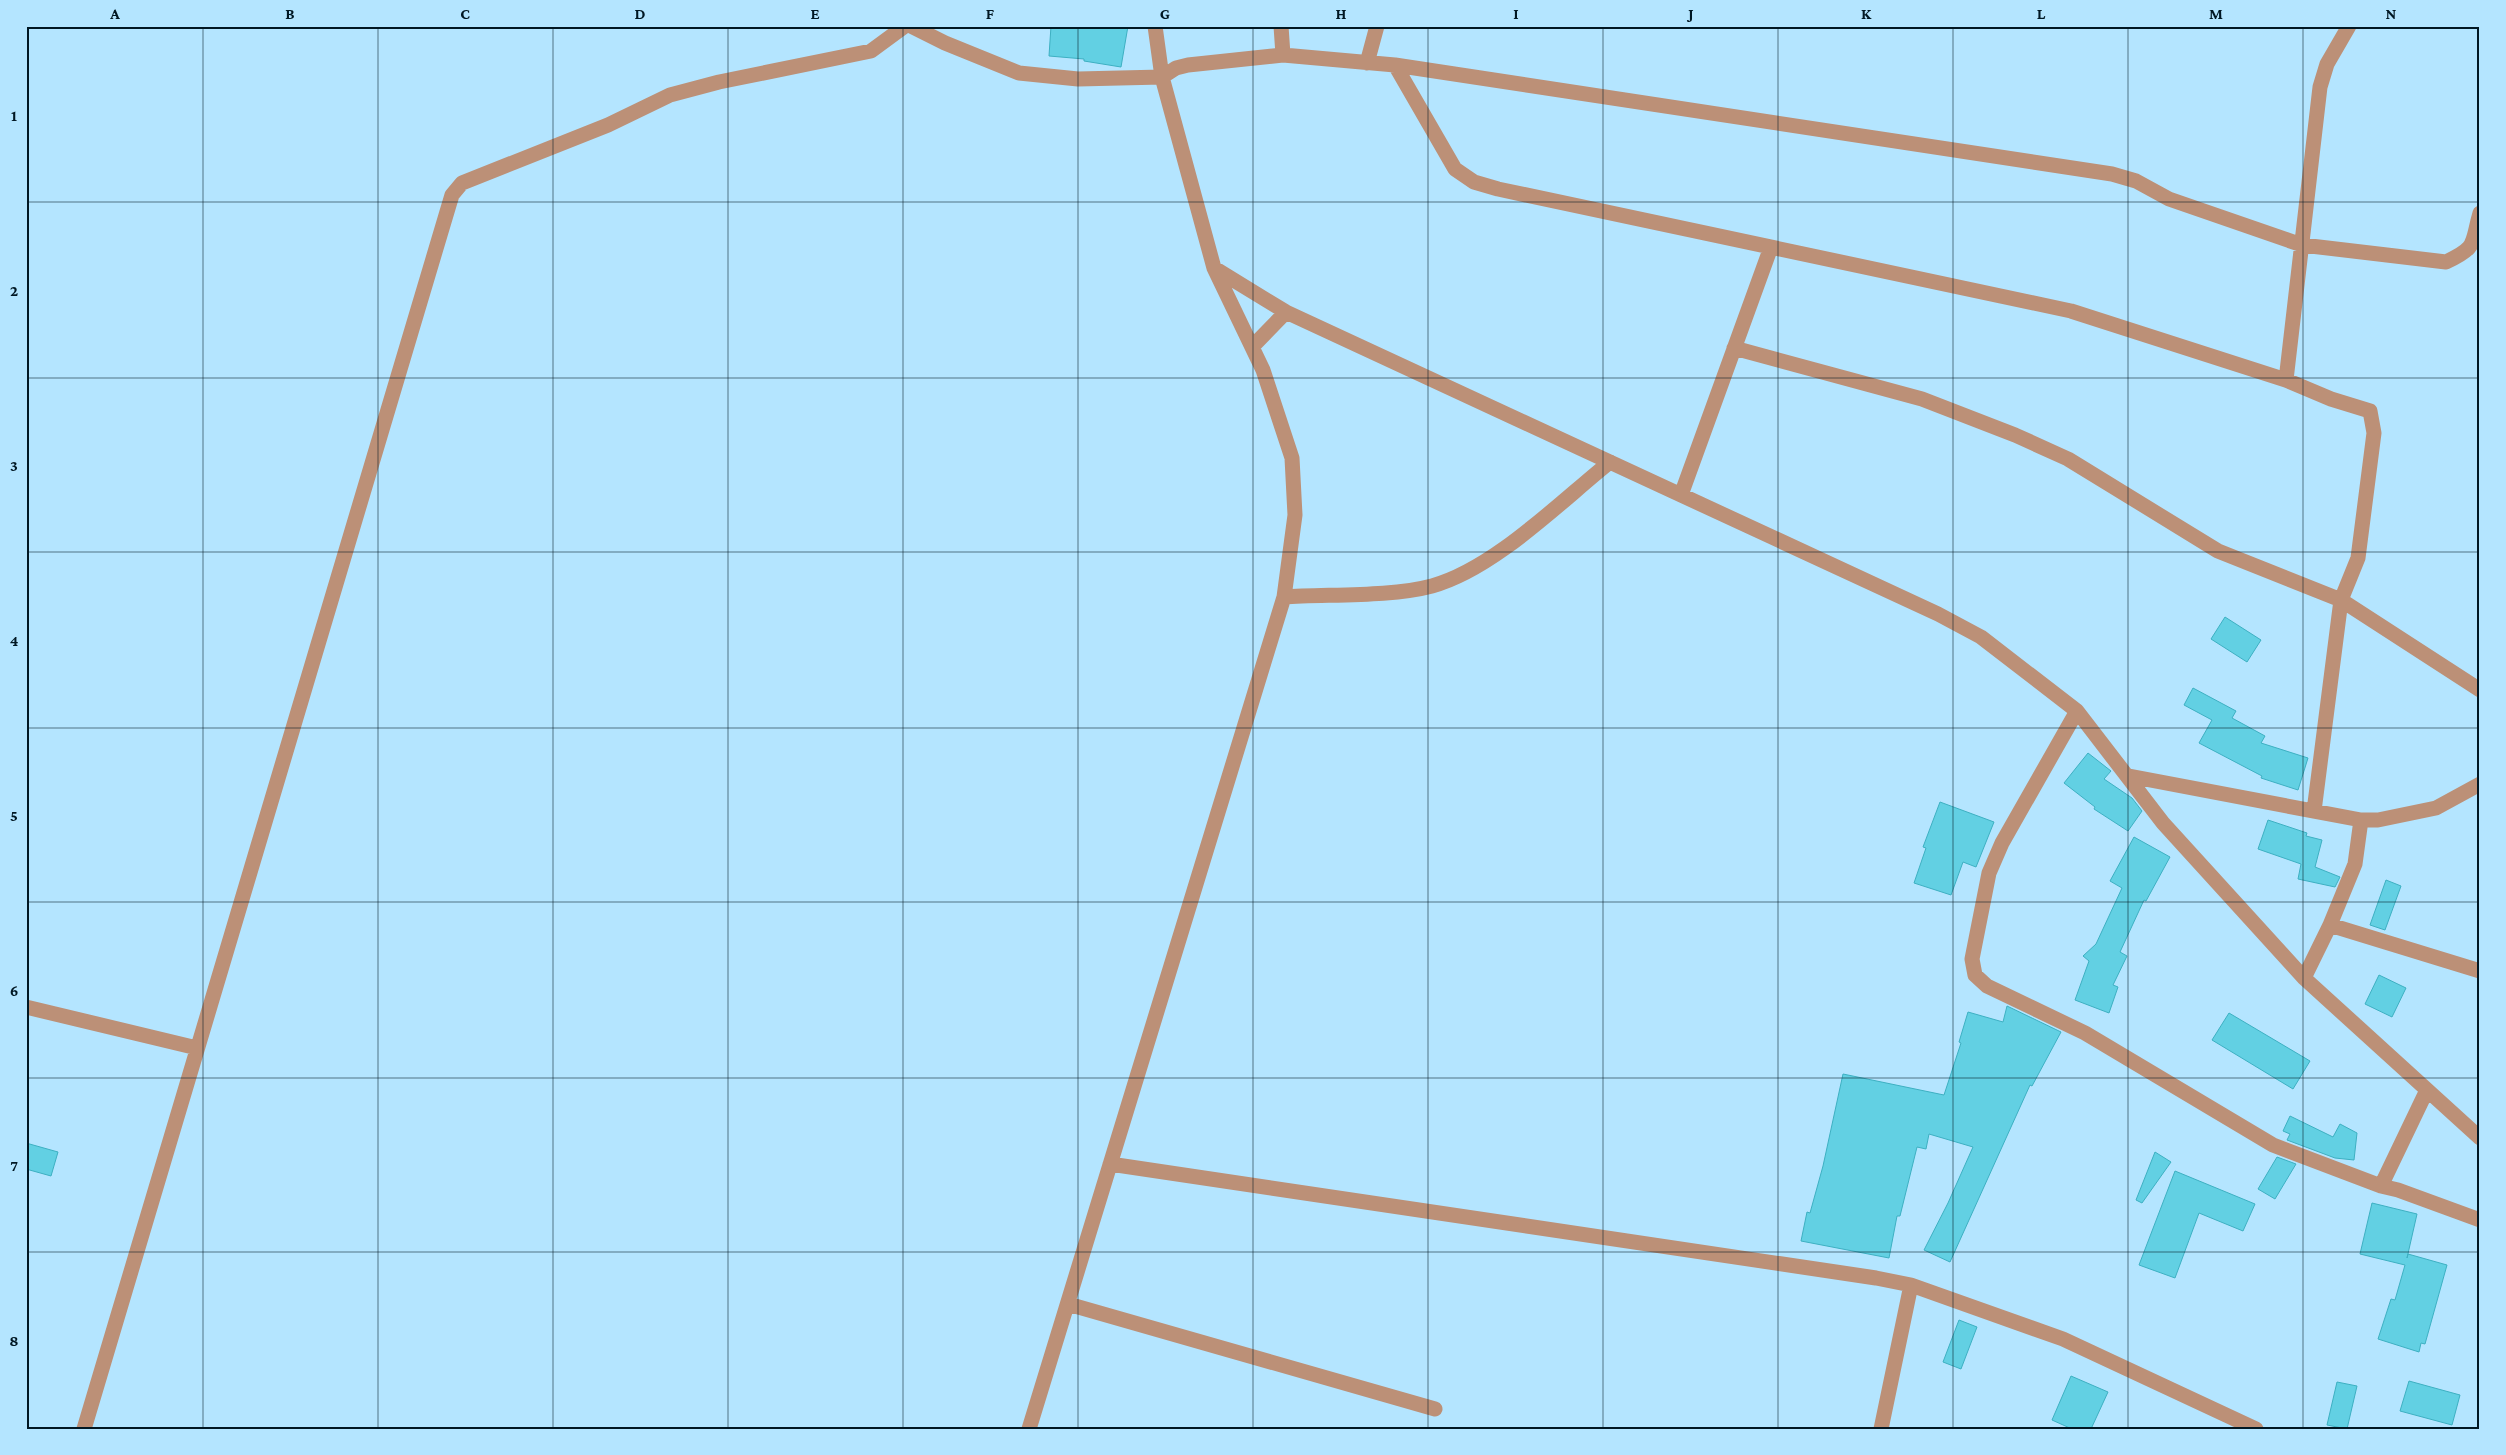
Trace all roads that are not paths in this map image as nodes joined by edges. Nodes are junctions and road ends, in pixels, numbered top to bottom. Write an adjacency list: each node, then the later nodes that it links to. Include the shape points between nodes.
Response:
1 (905, 26): 33 (street, via 871,51 670,95 608,125 462,183 452,195)
2 (911, 26): 10 (street, via 1019,73 1078,79)
3 (1155, 26): 10 (street)
4 (1282, 26): 7 (street)
5 (1377, 26): 8 (street)
6 (2349, 26): 12 (street, via 2327,64 2320,87)
7 (1283, 55): 8 (street); 10 (street, via 1188,65)
8 (1367, 63): 9 (street)
9 (1395, 65): 12 (street, via 2112,174 2136,181 2168,198); 13 (street, via 1455,169 1474,182)
10 (1162, 76): 14 (street)
11 (2480, 213): 12 (street, via 2474,241 2464,254 2446,262)
12 (2302, 245): 18 (street)
13 (1771, 247): 17 (street); 18 (street, via 2071,311)
14 (1214, 268): 15 (street); 16 (street)
15 (1286, 312): 16 (street); 19 (street)
16 (1252, 347): 21 (street, via 1263,370 1292,458 1295,516)
17 (1734, 348): 20 (street); 22 (street, via 1922,400 2015,435 2068,459 2218,551)
18 (2286, 380): 22 (street, via 2370,411 2374,432 2358,558)
19 (1610, 462): 20 (street); 21 (street, via 1498,553 1467,572 1432,586 1399,591)
20 (1681, 494): 24 (street, via 1981,637)
21 (1284, 597): 36 (street)
22 (2341, 600): 23 (street); 27 (street)
23 (2480, 690)
24 (2077, 711): 25 (street); 37 (street, via 2002,842 1989,873 1972,959 1975,975 1987,986 2110,1047 2273,1146)
25 (2129, 776): 27 (street); 31 (street, via 2163,823)
26 (2480, 784): 28 (street, via 2436,808 2378,820)
27 (2314, 811): 28 (street)
28 (2361, 820): 29 (street, via 2355,864)
29 (2330, 926): 30 (street); 31 (street)
30 (2480, 971)
31 (2304, 978): 34 (street)
32 (26, 1007): 33 (street)
33 (197, 1048): 42 (street)
34 (2427, 1090): 35 (street); 37 (street)
35 (2480, 1138)
36 (1110, 1164): 39 (street); 40 (street)
37 (2381, 1186): 38 (street)
38 (2480, 1220)
39 (1910, 1285): 44 (street); 45 (street, via 2063,1339)
40 (1068, 1304): 41 (street); 43 (street)
41 (1435, 1410)
42 (84, 1429)
43 (1029, 1429)
44 (1881, 1429)
45 (2256, 1429)

